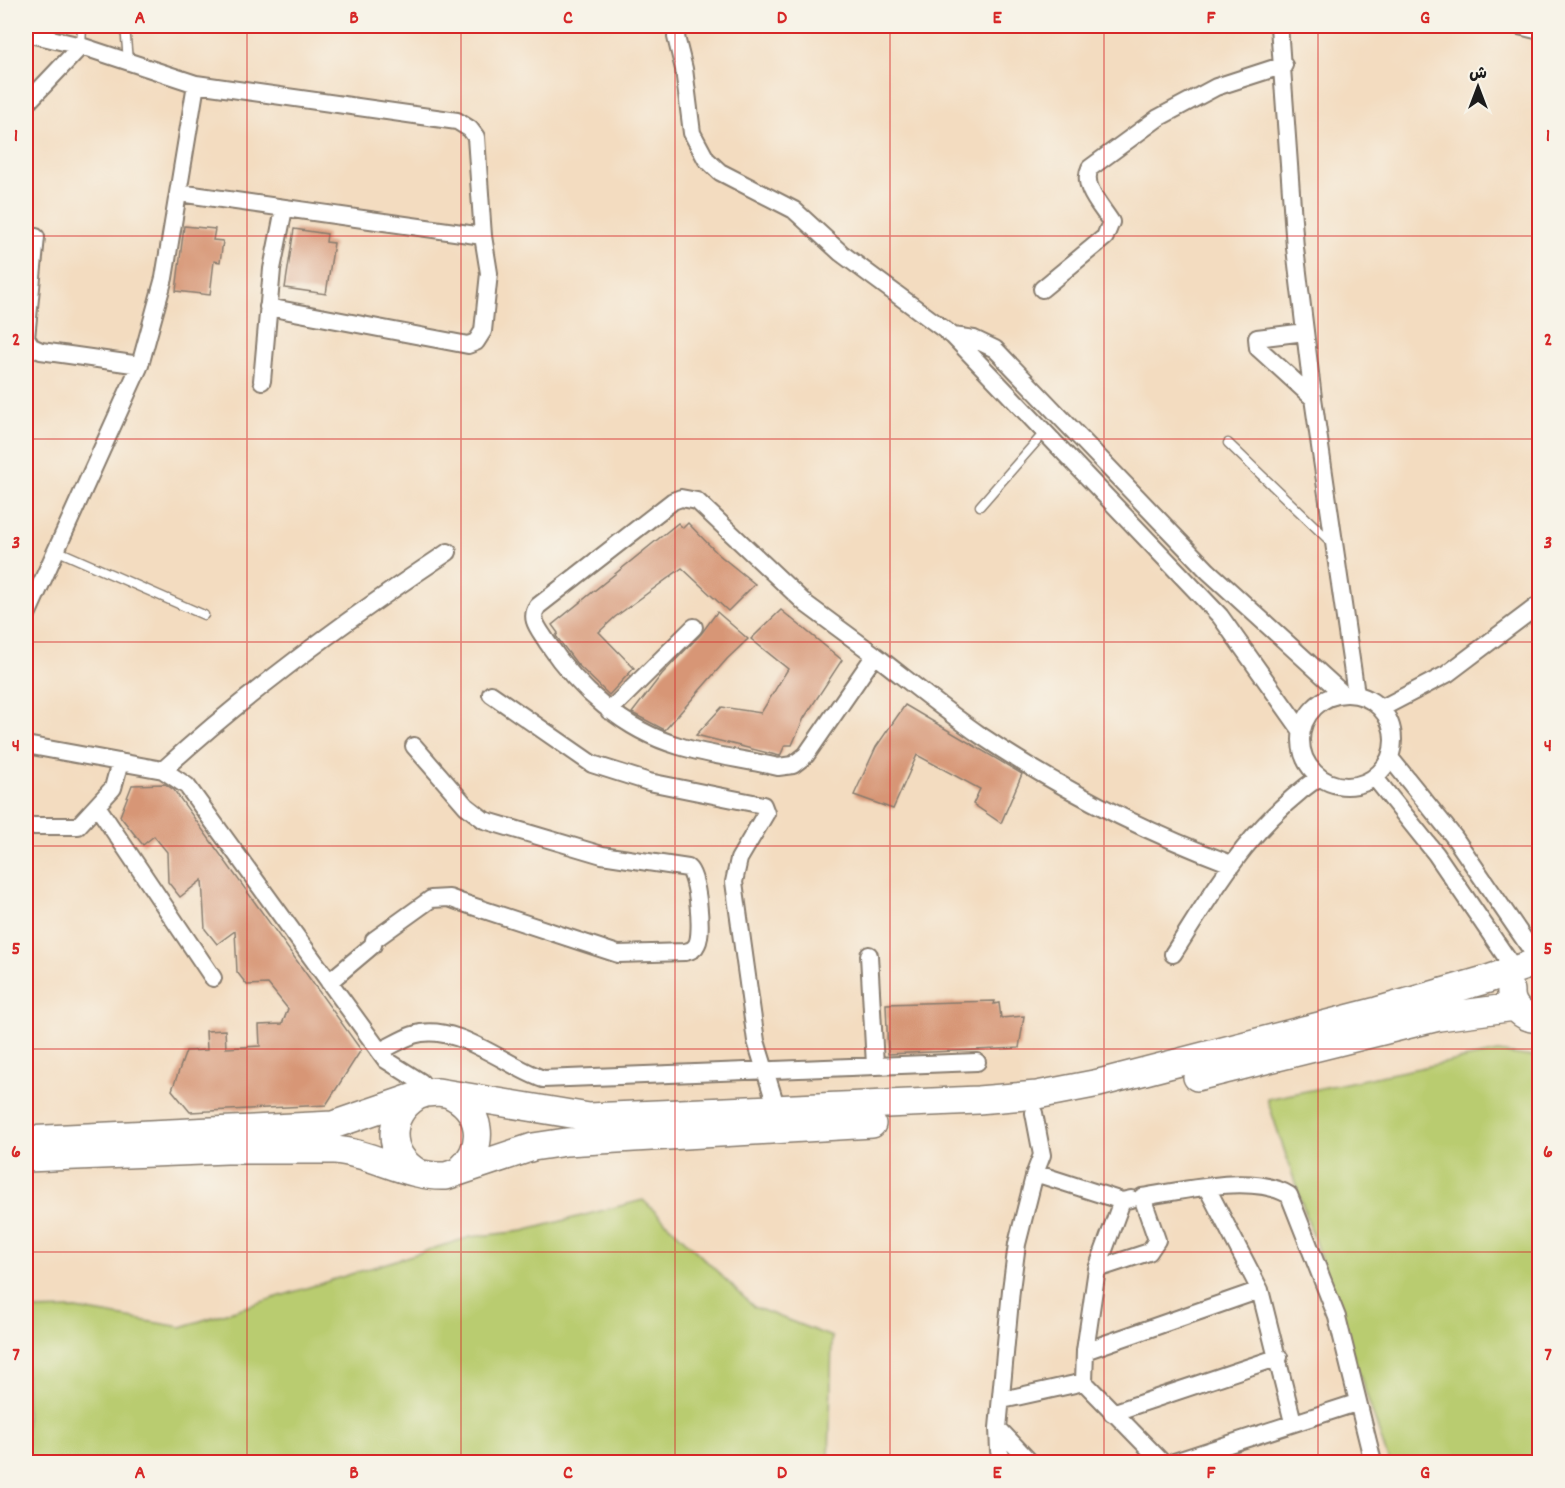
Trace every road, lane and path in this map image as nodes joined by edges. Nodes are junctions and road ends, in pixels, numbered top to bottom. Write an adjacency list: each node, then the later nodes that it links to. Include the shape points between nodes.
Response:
1 (82, 26): 9 (lane)
2 (125, 26): 10 (lane)
3 (1279, 26): 11 (street)
4 (1519, 26): 6 (street)
5 (674, 29): 21 (street, via 684,69 692,133 706,159 720,172 794,210 841,253)
6 (1539, 31)
7 (49, 32): 8 (street); 9 (street)
8 (26, 33)
9 (81, 46): 10 (street); 13 (street)
10 (128, 62): 12 (street)
11 (1284, 65): 18 (street, via 1216,87 1167,112 1090,168 1088,185 1111,222 1110,230); 20 (street, via 1295,248)
12 (196, 84): 14 (street); 16 (street, via 457,121 476,138)
13 (26, 104)
14 (179, 194): 15 (street); 22 (street, via 165,278)
15 (284, 209): 16 (street); 19 (street)
16 (483, 236): 19 (street, via 489,273 483,330 476,342 468,345)
17 (36, 237): 22 (street, via 26,338 32,347)
18 (1042, 289)
19 (268, 307): 23 (street)
20 (1305, 332): 24 (street); 24 (street, via 1257,338 1256,342)
21 (953, 336): 25 (street, via 974,339 995,349); 26 (street)
22 (140, 365): 31 (street)
23 (262, 381)
24 (1313, 398): 30 (street)
25 (1047, 404): 26 (street); 39 (street, via 1208,571)
26 (1029, 418): 27 (street)
27 (1044, 433): 29 (lane); 42 (street, via 1220,616)
28 (1228, 442): 30 (lane)
29 (980, 506)
30 (1334, 545): 39 (street)
31 (56, 550): 34 (lane); 35 (street)
32 (448, 552): 47 (street, via 378,598 242,702)
33 (1539, 604): 40 (street, via 1447,674)
34 (204, 615)
35 (26, 618)
36 (694, 627): 41 (street)
37 (875, 655): 41 (street, via 806,755 786,766 678,746 653,737); 41 (street, via 806,604 697,501 681,498 550,596 534,613 534,622 552,650); 52 (street, via 980,735 1083,797 1155,834)
38 (491, 694): 63 (street, via 592,764 649,782 763,805 766,813 739,859 734,882 756,1041)
39 (1349, 694): 40 (street, via 1370,699); 42 (street, via 1328,697 1316,705)
40 (1382, 708): 45 (street, via 1394,734)
41 (609, 711)
42 (1301, 730): 48 (street, via 1304,756)
43 (26, 745): 46 (street)
44 (414, 746): 56 (street, via 466,806 484,820 602,855 688,868 696,882 699,942 686,952 618,954 438,897 422,904 374,940 369,939)
45 (1391, 759): 49 (street); 55 (street, via 1454,837)
46 (120, 762): 47 (street); 50 (street, via 113,788)
47 (163, 770): 56 (street, via 186,786)
48 (1319, 777): 49 (street, via 1343,786 1356,786); 52 (street, via 1271,816)
49 (1375, 778): 55 (street)
50 (97, 806): 51 (street, via 78,826); 57 (street)
51 (26, 826)
52 (1231, 864): 53 (street)
53 (1173, 954)
54 (869, 955): 62 (street)
55 (1531, 964): 58 (main road, via 1511,977 1510,996); 65 (main road, via 1377,1011 1069,1090 978,1100)
56 (325, 976): 60 (street)
57 (213, 978)
58 (1515, 1007): 59 (main road, via 1523,1015); 66 (main road, via 1439,1017 1106,1100)
59 (1539, 1019)
60 (380, 1052): 63 (street, via 415,1034 431,1033 469,1040 522,1072 543,1079); 64 (street, via 421,1082)
61 (977, 1062): 62 (street)
62 (875, 1065): 63 (street)
63 (764, 1069): 65 (street)
64 (431, 1095): 65 (main road, via 589,1117); 67 (main road, via 333,1125); 69 (main road, via 467,1105 477,1123 474,1154); 70 (main road, via 397,1117 393,1135 403,1161)
65 (777, 1110)
66 (1034, 1113): 69 (main road, via 566,1142 533,1147); 71 (street, via 1042,1155)
67 (26, 1140)
68 (26, 1158): 70 (main road, via 335,1150 352,1151)
69 (460, 1170): 70 (main road, via 432,1177)
70 (418, 1173)
71 (1035, 1173): 74 (street); 80 (street, via 1017,1245)
72 (1207, 1188): 73 (street); 76 (street); 81 (street, via 1253,1184 1278,1188 1289,1195 1337,1317)
73 (1142, 1197): 74 (street); 75 (street, via 1157,1240 1155,1248)
74 (1122, 1201): 75 (street)
75 (1096, 1269): 77 (street)
76 (1260, 1290): 77 (street); 78 (street)
77 (1085, 1351): 79 (street)
78 (1279, 1357): 82 (street); 83 (street)
79 (1084, 1382): 80 (street); 82 (street)
80 (1002, 1400): 84 (street)
81 (1356, 1403): 83 (street); 89 (street)
82 (1112, 1413): 87 (street)
83 (1293, 1422): 88 (street)
84 (998, 1428): 85 (street, via 999,1451); 86 (street)
85 (1004, 1462)
86 (1030, 1462)
87 (1162, 1462)
88 (1174, 1462)
89 (1373, 1462)

